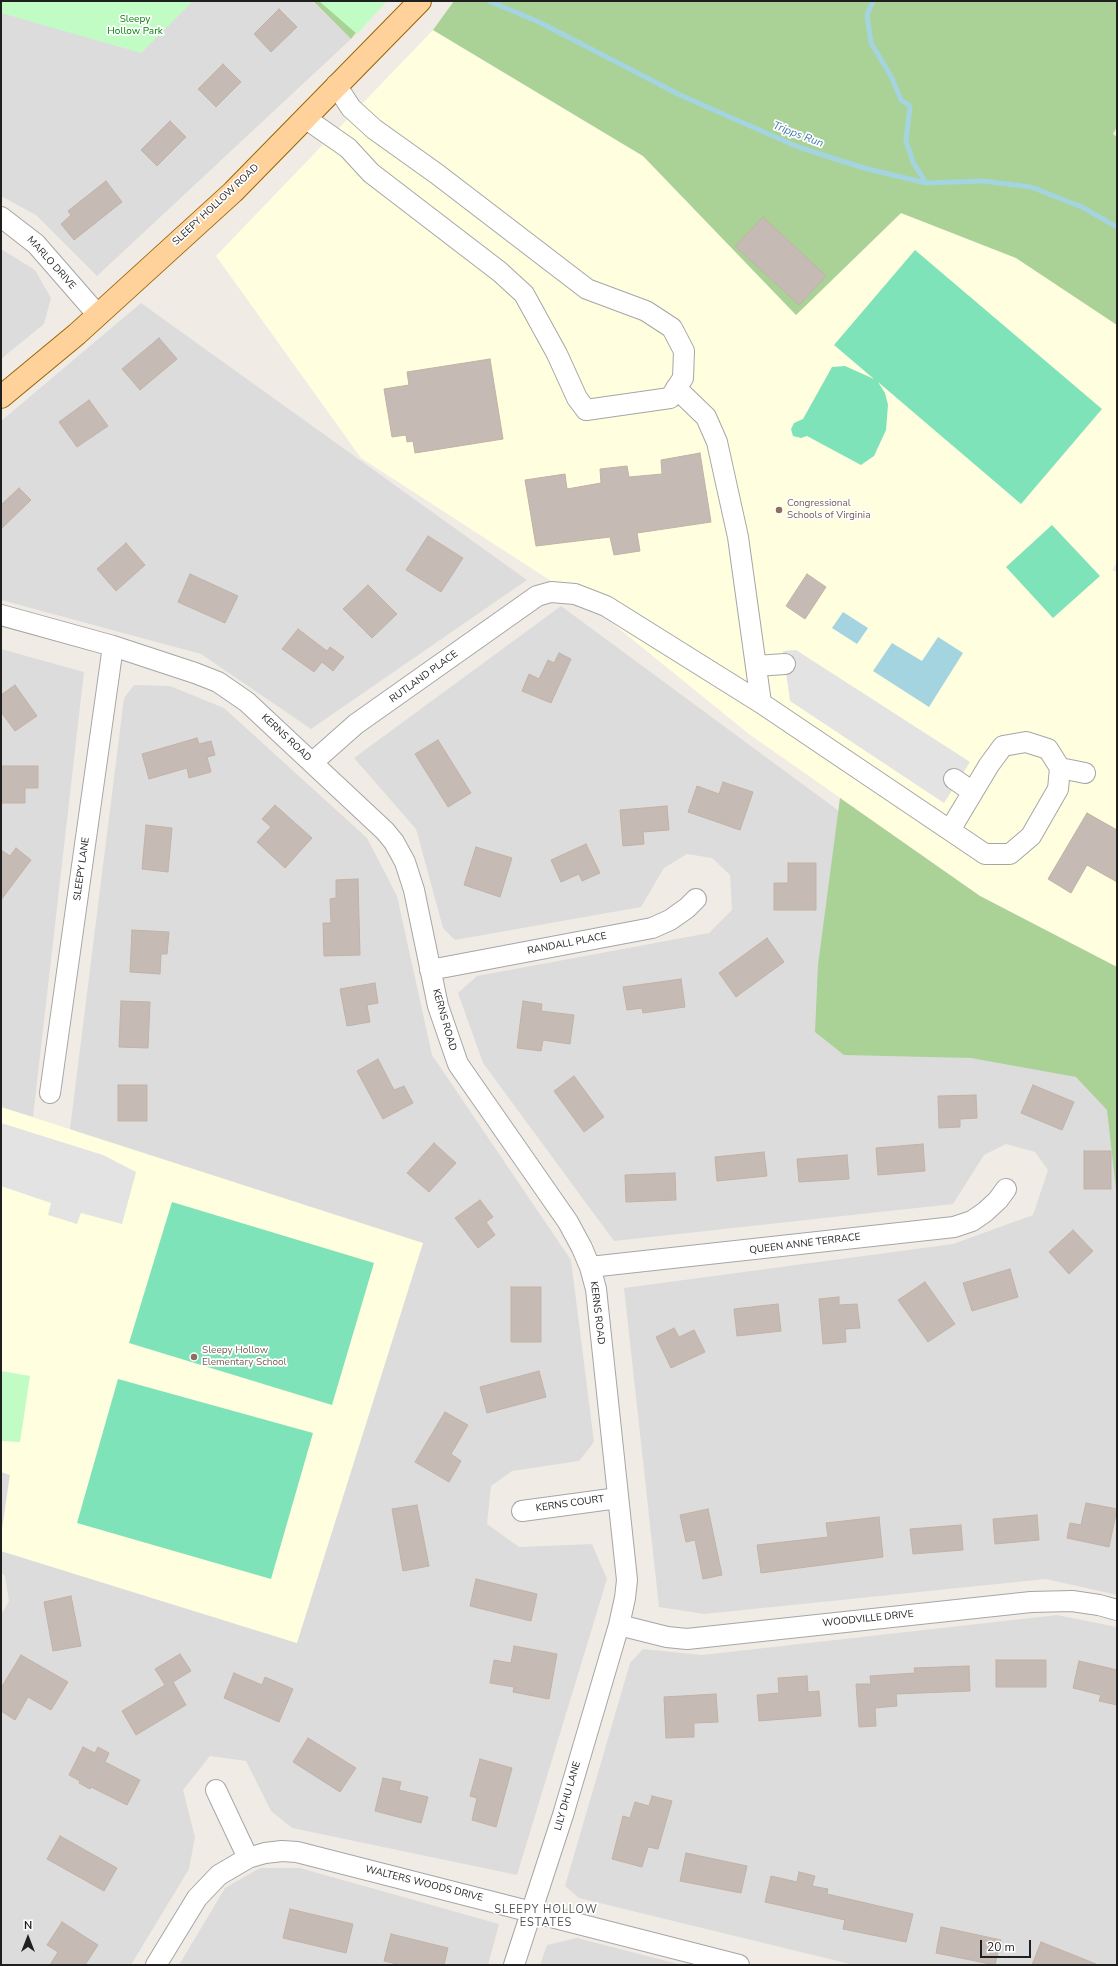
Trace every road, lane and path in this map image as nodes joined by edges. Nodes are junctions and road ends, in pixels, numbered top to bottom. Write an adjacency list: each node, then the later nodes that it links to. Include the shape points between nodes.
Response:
1 (420, 1): 2 (main road, SLEEPY HOLLOW ROAD)
2 (336, 85): 3 (main road, SLEEPY HOLLOW ROAD); 6 (street, via 351,108 374,129 587,289 646,311 672,328 684,351 683,378)
3 (305, 118): 5 (main road, SLEEPY HOLLOW ROAD, via 233,192); 6 (street, via 348,148 371,173 500,272 524,294 557,354 577,398 586,410 670,398)
4 (1, 217): 5 (street, MARLO DRIVE, via 36,244)
5 (97, 314): 7 (main road, SLEEPY HOLLOW ROAD)
6 (676, 388): 11 (street, via 706,417 717,442 738,538)
7 (1, 397)
8 (1, 615): 9 (street, KERNS ROAD)
9 (113, 646): 13 (street, KERNS ROAD, via 218,682 247,702); 21 (street, SLEEPY LANE)
10 (785, 664): 11 (street)
11 (756, 666): 12 (street)
12 (761, 704): 13 (street, RUTLAND PLACE, via 606,606 575,594 551,592 538,596 356,724); 18 (street)
13 (313, 762): 20 (street, KERNS ROAD, via 394,842 405,862 414,890)
14 (1060, 768): 15 (street); 17 (street, via 1048,749 1026,742 1003,746); 18 (street, via 1058,789 1031,836 1010,854 986,854)
15 (1084, 773)
16 (954, 779): 17 (street)
17 (973, 792): 18 (street)
18 (950, 830)
19 (696, 899): 20 (street, RANDALL PLACE, via 670,920 652,928)
20 (430, 970): 23 (street, KERNS ROAD, via 449,1041 458,1064 568,1222)
21 (50, 1093)
22 (1006, 1189): 23 (street, QUEEN ANNE TERRACE, via 985,1212 972,1221 954,1227)
23 (590, 1267): 24 (street, KERNS ROAD, via 596,1289)
24 (618, 1498): 25 (street, KERNS COURT); 27 (street, KERNS ROAD, via 626,1580)
25 (522, 1511)
26 (1117, 1610): 27 (street, WOODVILLE DRIVE, via 1072,1601 1031,1602 687,1639 667,1637)
27 (619, 1625): 30 (street, LILY DHU LANE)
28 (216, 1790): 29 (street)
29 (248, 1858): 30 (street, WALTERS WOODS DRIVE, via 276,1852 297,1852); 31 (street, WALTERS WOODS DRIVE, via 219,1875 208,1886)
30 (532, 1912): 32 (street, LILY DHU LANE); 33 (street, WALTERS WOODS DRIVE)
31 (156, 1965)
32 (514, 1965)
33 (739, 1965)

